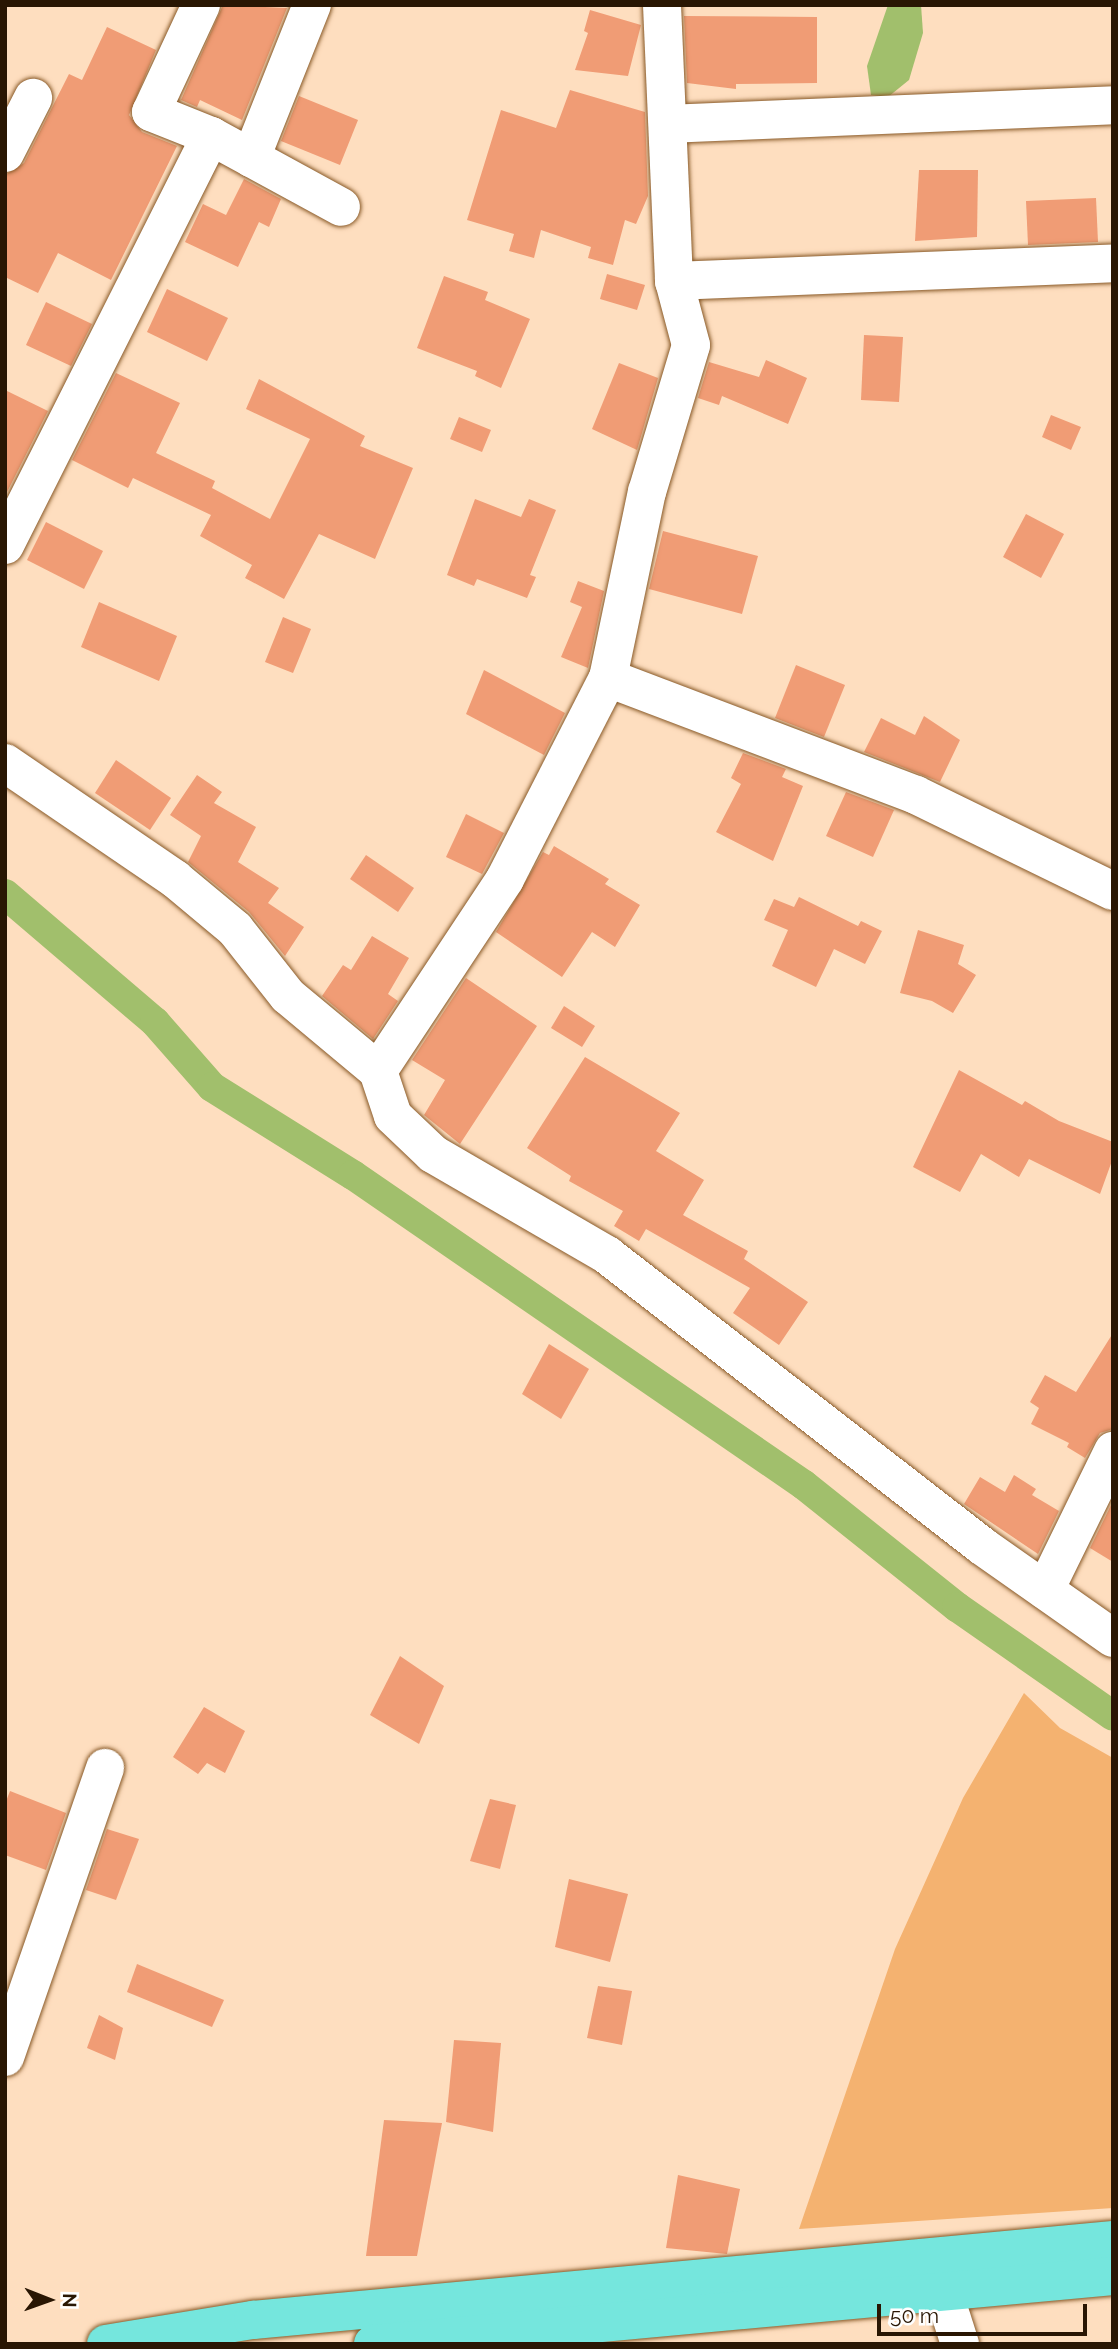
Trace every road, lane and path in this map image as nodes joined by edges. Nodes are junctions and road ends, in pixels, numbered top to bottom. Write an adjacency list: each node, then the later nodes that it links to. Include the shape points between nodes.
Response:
1 (201, 5): 7 (street, via 151,112)
2 (312, 5): 9 (street)
3 (662, 5): 6 (street)
4 (33, 98): 8 (street)
5 (1113, 106): 6 (street)
6 (668, 124): 12 (street)
7 (211, 136): 9 (street); 13 (street)
8 (5, 153)
9 (251, 158): 10 (street)
10 (341, 207)
11 (1113, 263): 12 (street)
12 (674, 281): 14 (street, via 691,345 647,492)
13 (5, 545)
14 (608, 678): 16 (street, via 916,795); 17 (street, via 505,879)
15 (5, 763): 17 (street, via 175,879 235,929 288,996)
16 (1113, 891)
17 (378, 1071): 19 (street, via 393,1116 433,1154 607,1255)
18 (1113, 1451): 19 (street)
19 (1045, 1590): 20 (street)
20 (1113, 1638)
21 (105, 1768): 22 (street)
22 (5, 2057)
23 (1113, 2240): 26 (main road, via 253,2320)
24 (1113, 2276): 25 (main road)
25 (944, 2294): 27 (main road); 28 (street)
26 (106, 2344)
27 (373, 2344)
28 (960, 2344)

